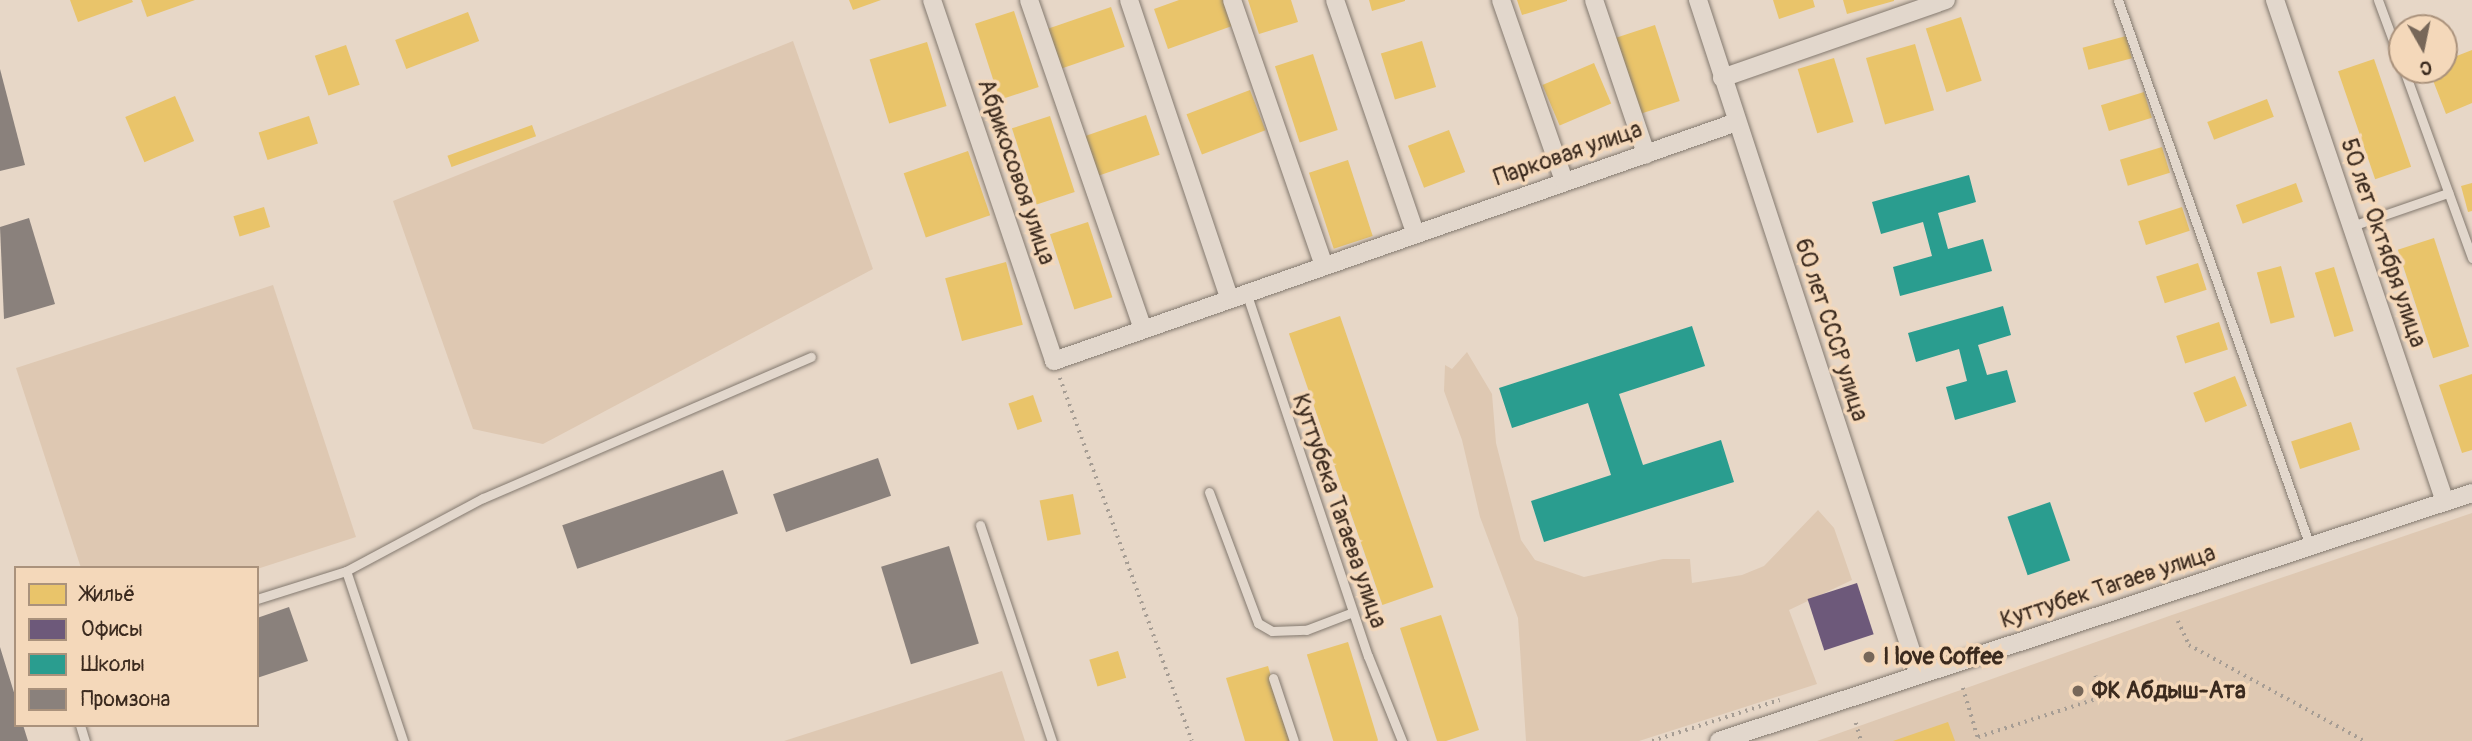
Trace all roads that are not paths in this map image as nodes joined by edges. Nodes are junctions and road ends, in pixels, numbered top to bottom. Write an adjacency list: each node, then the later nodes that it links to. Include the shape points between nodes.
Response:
1 (932, 0): 27 (street, Абрикосовоя улица)
2 (1029, 0): 25 (street)
3 (1129, 0): 24 (street)
4 (1233, 0): 23 (street)
5 (1335, 0): 21 (street)
6 (1501, 0): 18 (street)
7 (1594, 0): 17 (street)
8 (1698, 0): 14 (street, 60 лет СССР улица)
9 (1946, 0): 14 (street)
10 (2118, 0): 32 (lane)
11 (2274, 0): 20 (street, 50 лет Октября улица)
12 (2378, 0): 13 (lane)
13 (2388, 27)
14 (1722, 78): 16 (street, 60 лет СССР улица)
15 (2409, 84): 19 (lane)
16 (1737, 122): 17 (street, Парковая улица); 36 (street, 60 лет СССР улица)
17 (1646, 154): 18 (street, Парковая улица)
18 (1564, 181): 21 (street, Парковая улица)
19 (2448, 193): 20 (lane); 22 (lane)
20 (2351, 226): 30 (street, 50 лет Октября улица)
21 (1415, 232): 23 (street, Парковая улица)
22 (2472, 258)
23 (1324, 263): 24 (street, Парковая улица)
24 (1237, 294): 25 (street, Парковая улица); 35 (lane, Куттубека Тагаева улица)
25 (1143, 329): 27 (street, Парковая улица)
26 (811, 357): 33 (lane, via 483,498)
27 (1054, 361)
28 (1209, 492): 35 (lane, via 1258,623 1272,631 1306,630)
29 (2472, 493): 30 (street, Куттубек Тагаев улица)
30 (2445, 502): 32 (street, Куттубек Тагаев улица)
31 (980, 525): 40 (lane)
32 (2311, 546): 36 (street, Куттубек Тагаев улица)
33 (346, 571): 34 (lane); 39 (lane)
34 (259, 598)
35 (1353, 612): 42 (lane, Куттубека Тагаева улица)
36 (1919, 675): 38 (street, Куттубек Тагаев улица)
37 (1273, 678): 41 (lane)
38 (1753, 736): 43 (street, Куттубек Тагаев улица)
39 (403, 741)
40 (1052, 741)
41 (1294, 741)
42 (1402, 741)
43 (1719, 741)

